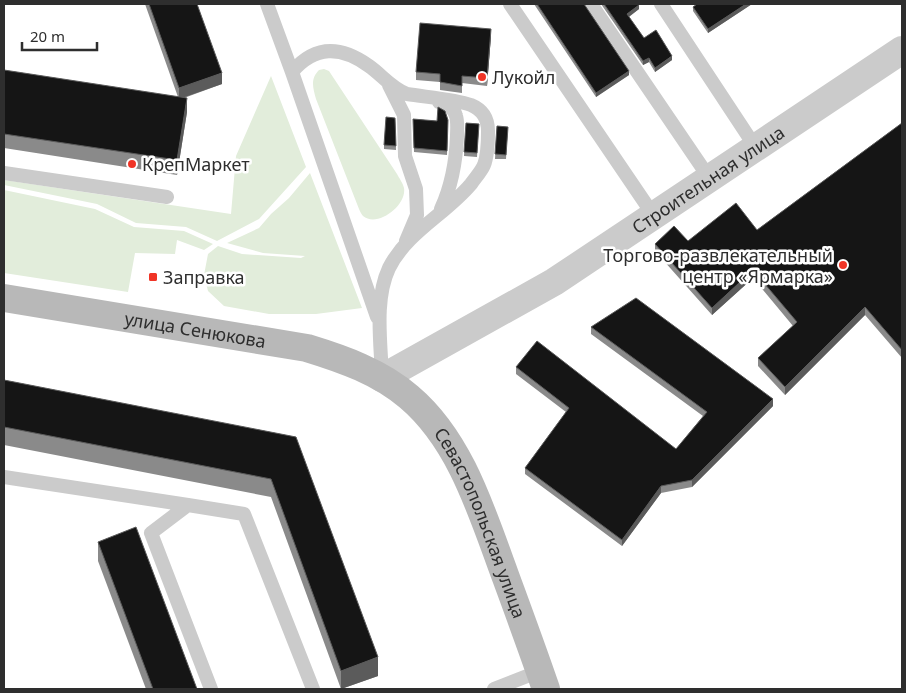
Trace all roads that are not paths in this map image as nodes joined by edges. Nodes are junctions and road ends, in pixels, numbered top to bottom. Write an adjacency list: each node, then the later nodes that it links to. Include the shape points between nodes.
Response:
1 (267, 4): 6 (lane)
2 (510, 4): 14 (lane)
3 (591, 4): 11 (lane)
4 (661, 4): 9 (lane)
5 (902, 50): 9 (street, Строительная улица)
6 (292, 72): 7 (lane, via 299,63 320,52 341,51 369,66); 17 (lane)
7 (388, 82): 8 (lane, via 407,94); 15 (lane, via 404,115 405,156 416,189 416,215)
8 (428, 97): 13 (lane, via 450,106 457,122 450,190); 13 (lane, via 471,105 485,115 488,122 484,164 464,192)
9 (756, 148): 11 (street, Строительная улица)
10 (4, 173): 12 (lane)
11 (710, 179): 14 (street, Строительная улица)
12 (167, 197)
13 (439, 214): 15 (lane)
14 (654, 216): 18 (street, Строительная улица, via 554,282)
15 (404, 246): 17 (lane, via 389,269 381,290)
16 (4, 298): 18 (main road, улица Сенюкова, via 307,348)
17 (381, 328): 18 (lane)
18 (382, 378): 21 (main road, Севастопольская улица, via 421,409 460,463 488,529)
19 (4, 477): 20 (lane)
20 (188, 505): 22 (lane, via 151,533); 23 (lane, via 244,514)
21 (543, 680): 24 (lane)
22 (211, 689)
23 (313, 689)
24 (494, 689)

